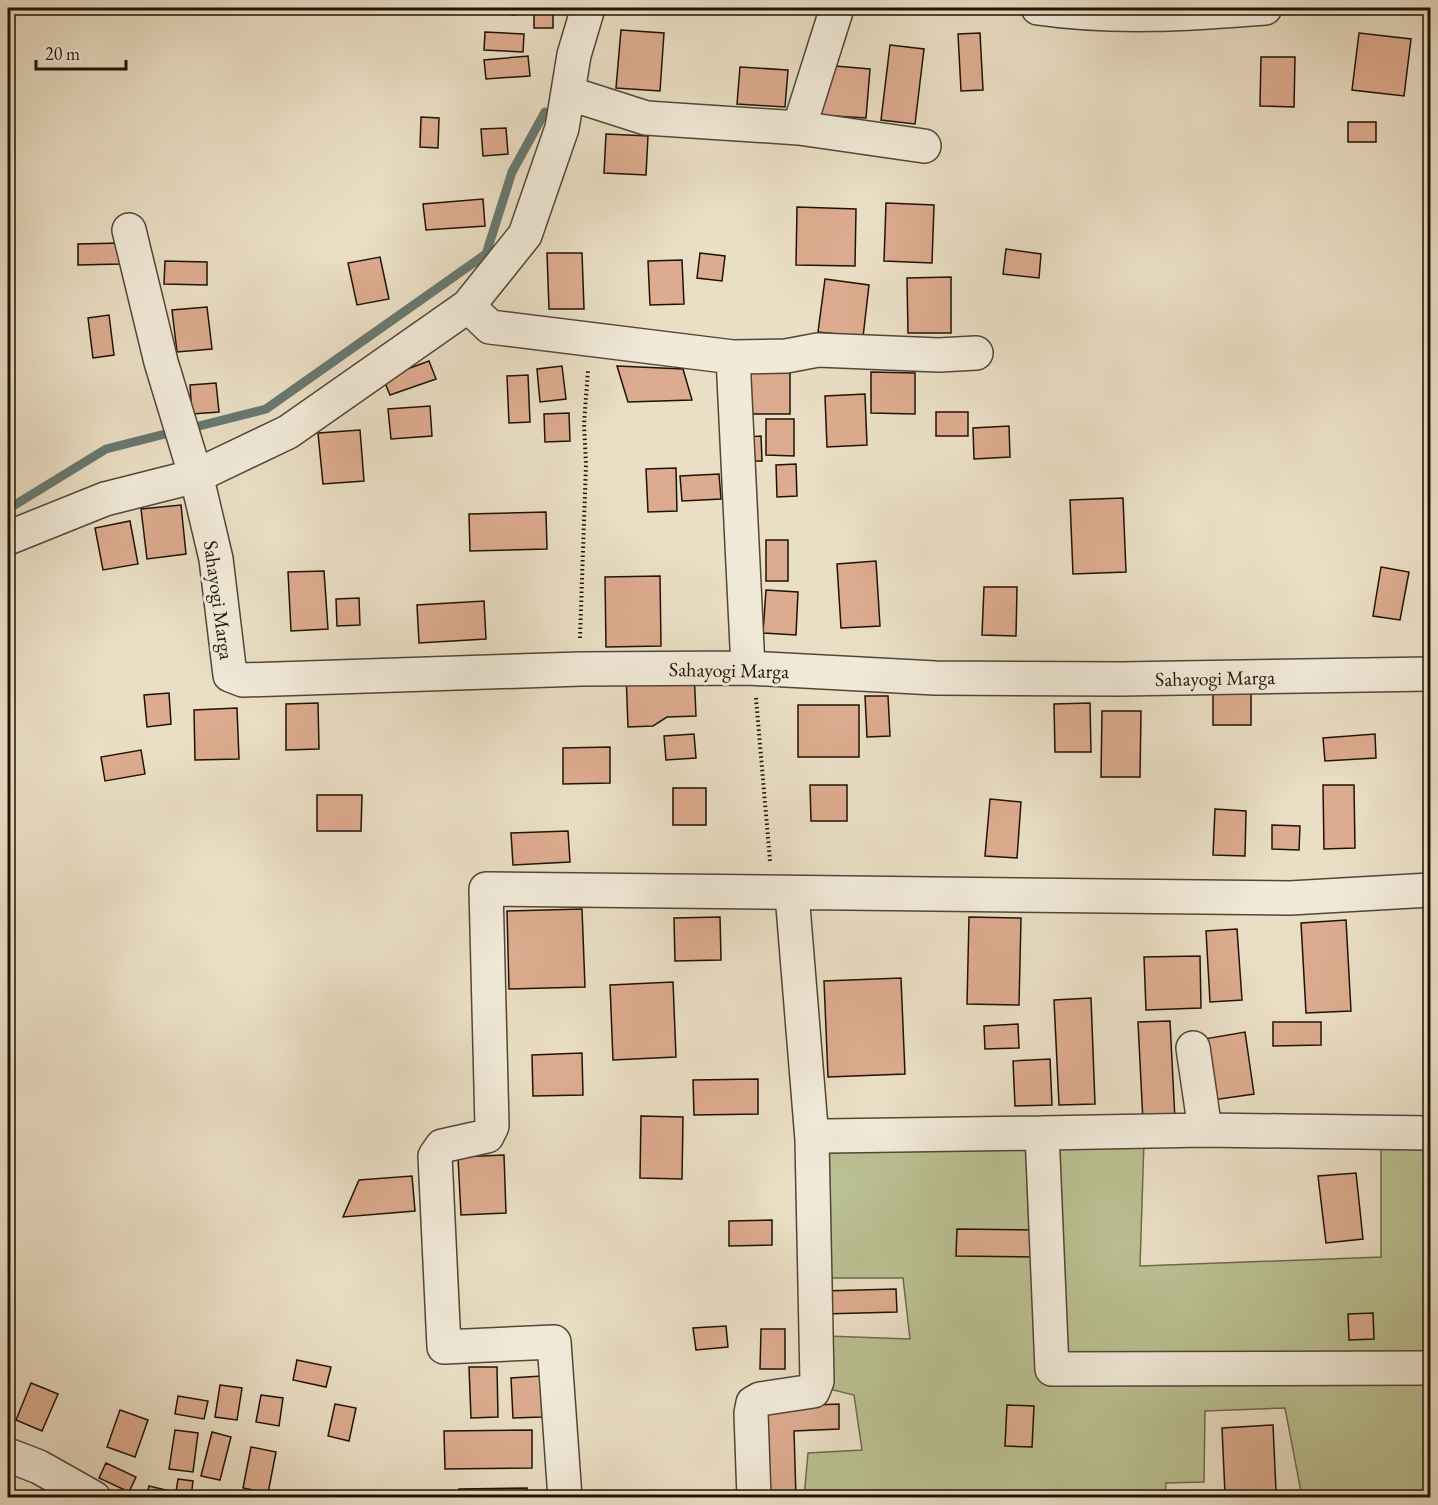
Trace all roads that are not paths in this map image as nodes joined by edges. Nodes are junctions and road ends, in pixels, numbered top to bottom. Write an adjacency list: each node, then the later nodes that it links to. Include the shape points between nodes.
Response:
1 (588, 8): 5 (street)
2 (837, 8): 6 (street)
3 (1038, 8): 4 (street, via 1175,15)
4 (1265, 8)
5 (568, 93): 6 (street, via 646,118); 9 (street, via 562,128 525,235)
6 (799, 128): 7 (street)
7 (924, 146)
8 (129, 230): 12 (street, via 161,362)
9 (468, 306): 11 (street, via 490,327); 12 (street, via 288,432)
10 (976, 353): 11 (street, via 818,350 786,356)
11 (734, 357): 14 (street)
12 (196, 476): 13 (street, via 105,499); 14 (street, Sahayogi Marga, via 216,559 230,675 243,680)
13 (8, 538)
14 (748, 668): 15 (street, Sahayogi Marga, via 1121,680)
15 (1431, 674)
16 (1431, 890): 17 (street, via 1290,898)
17 (782, 893): 22 (street); 26 (street, via 486,889 492,1126 488,1136 442,1146 435,1156 444,1347 554,1342)
18 (1193, 1048): 19 (street)
19 (1205, 1130): 20 (street); 21 (street)
20 (1042, 1133): 22 (street, via 826,1136); 23 (street, via 1052,1369)
21 (1431, 1133)
22 (812, 1140): 27 (street, via 818,1381 813,1391 753,1403)
23 (1431, 1368)
24 (8, 1455): 25 (street)
25 (94, 1497)
26 (565, 1497)
27 (754, 1497)

